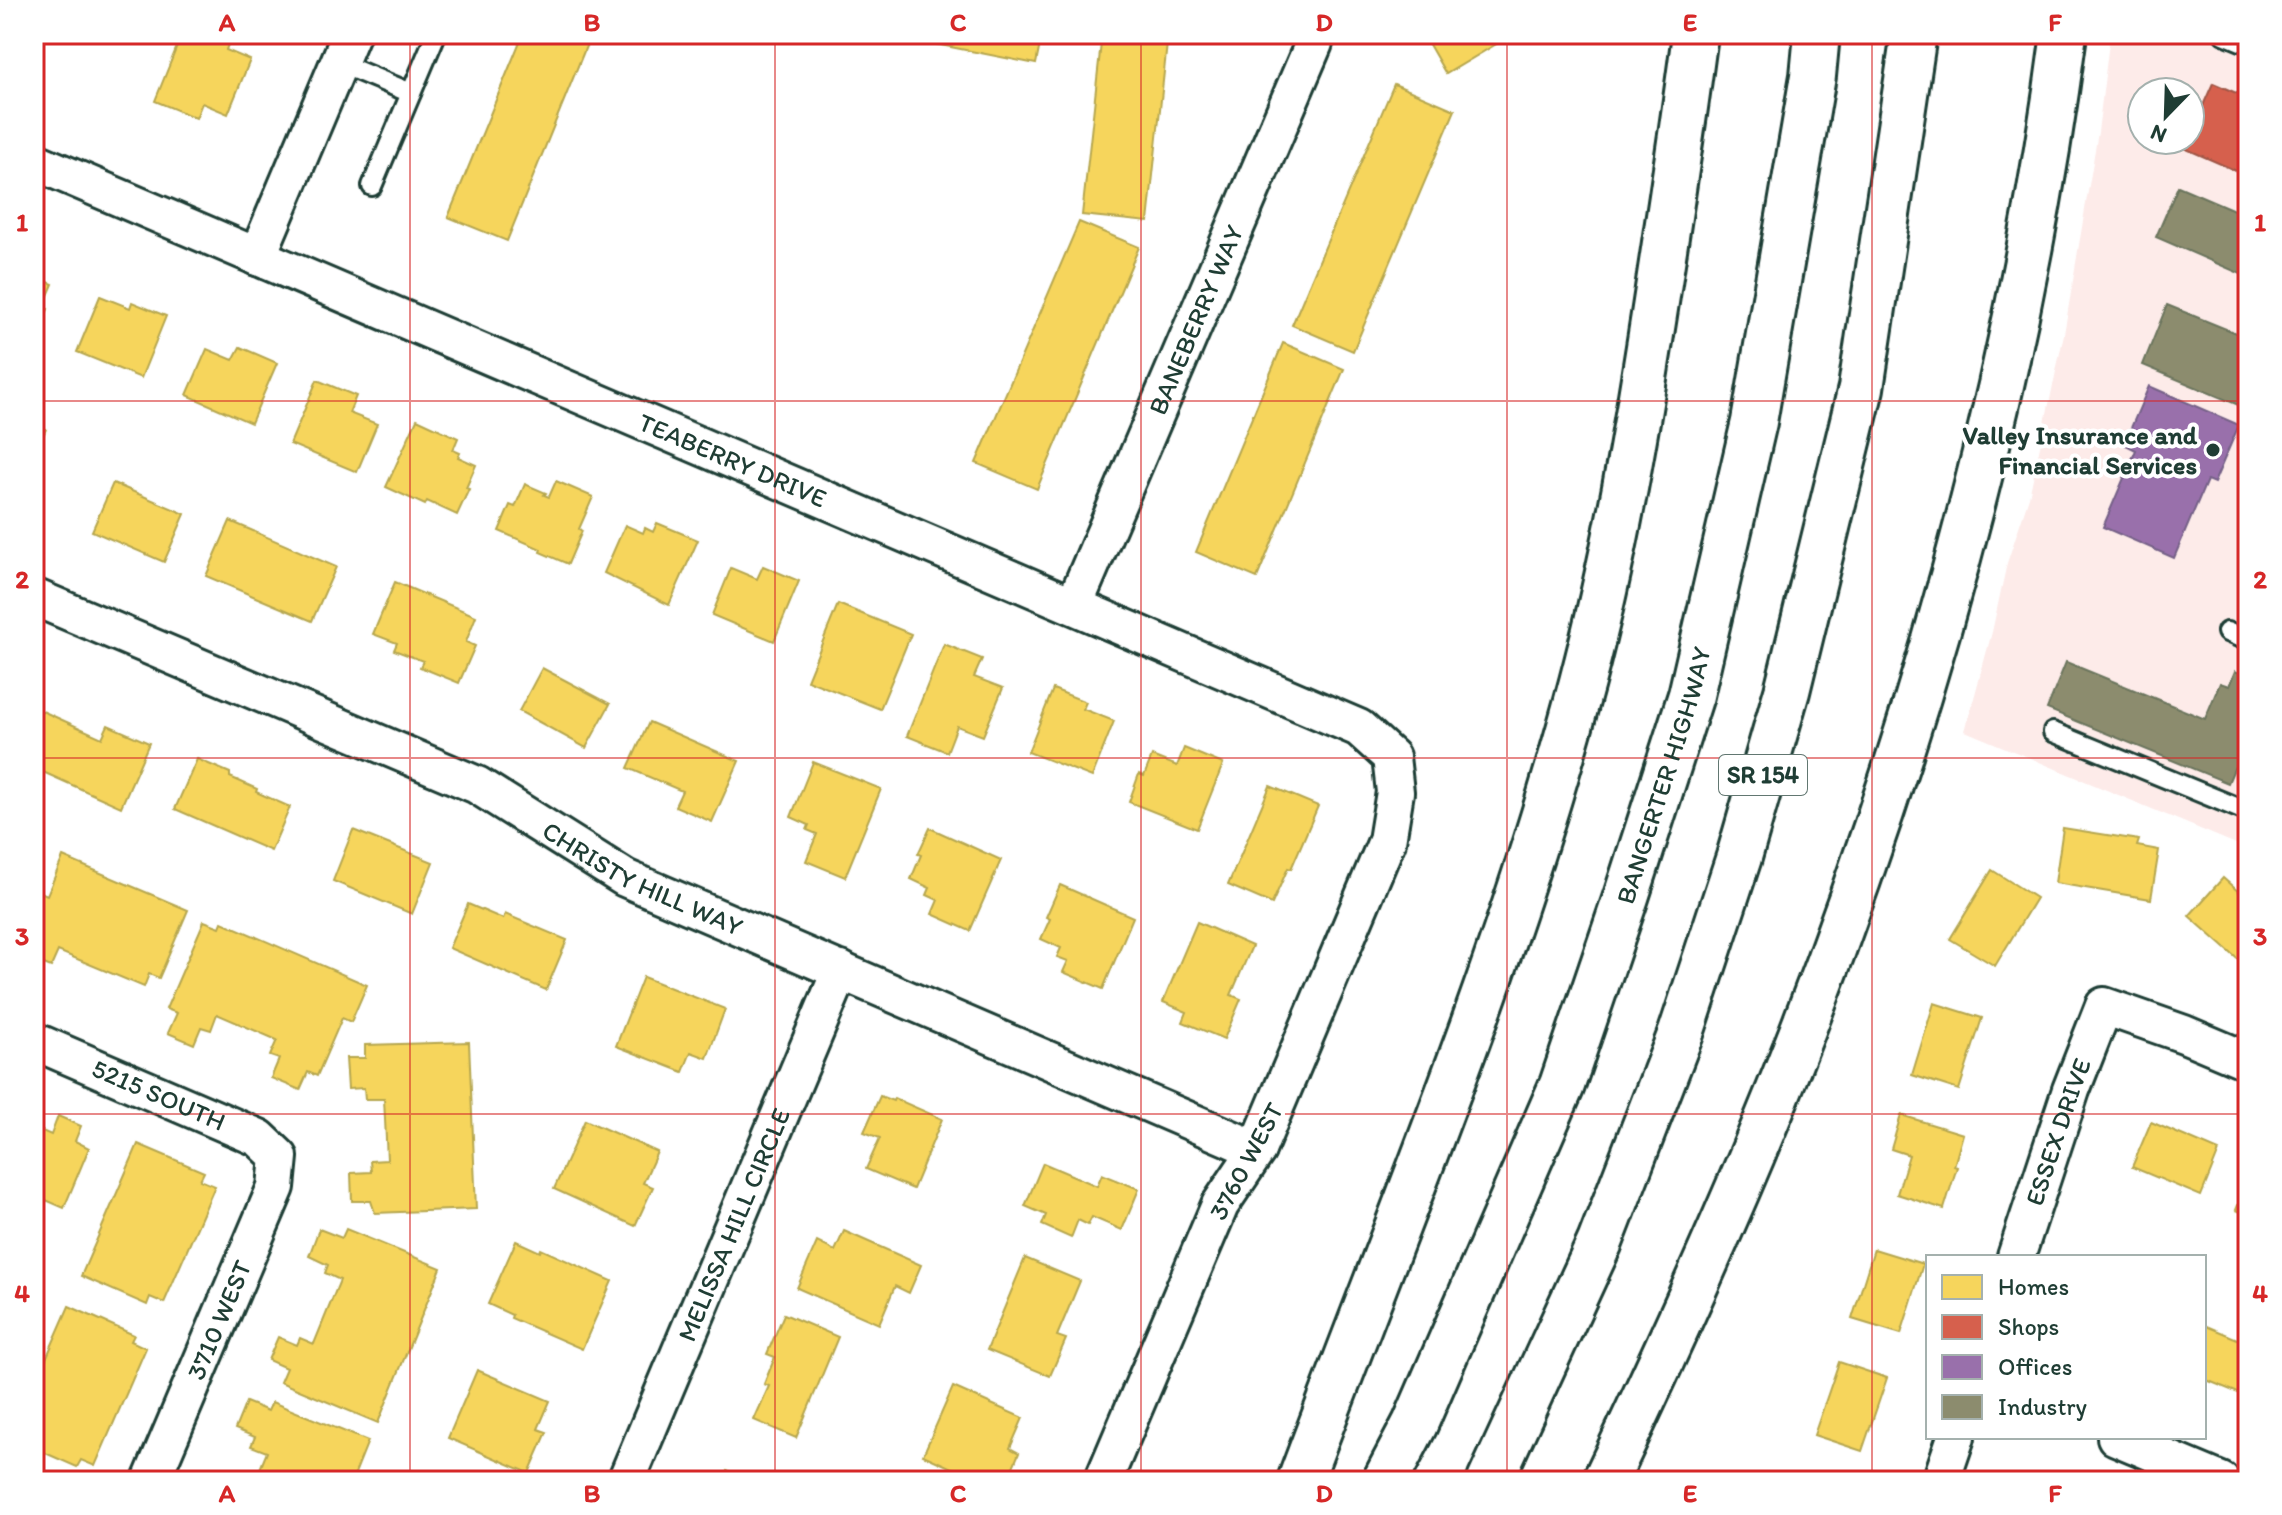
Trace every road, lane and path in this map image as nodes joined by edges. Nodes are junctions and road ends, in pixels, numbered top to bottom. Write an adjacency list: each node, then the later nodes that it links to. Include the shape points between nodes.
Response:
1 (436, 34): 10 (lane)
2 (1314, 34): 15 (street, BANEBERRY WAY)
3 (1695, 34): 32 (highway, via 1633,446 1583,680 1465,1052)
4 (1817, 34): 33 (highway, BANGERTER HIGHWAY, via 1754,422 1691,695 1562,1085 1415,1424)
5 (1914, 34): 34 (highway, SR 154, via 1861,388 1787,691 1739,857 1681,1033 1600,1242)
6 (2064, 34): 35 (highway, via 2000,390 1913,715 1802,1032)
7 (2224, 34): 8 (lane)
8 (2248, 44)
9 (345, 48): 10 (lane); 13 (street)
10 (411, 93): 12 (lane)
11 (34, 161): 13 (street, TEABERRY DRIVE)
12 (372, 186)
13 (257, 257): 15 (street, TEABERRY DRIVE)
14 (34, 597): 21 (street, CHRISTY HILL WAY, via 477,785 625,878)
15 (1074, 605): 19 (street, TEABERRY DRIVE, via 1359,728 1391,757)
16 (2227, 632): 17 (lane)
17 (2248, 641)
18 (2053, 732): 20 (lane)
19 (1395, 792): 24 (street, 3760 WEST, via 1387,841)
20 (2246, 805)
21 (841, 970): 24 (street, CHRISTY HILL WAY); 30 (street, MELISSA HILL CIRCLE)
22 (34, 1041): 25 (street, 5215 SOUTH, via 259,1138)
23 (2248, 1061): 26 (street, ESSEX DRIVE, via 2104,1006)
24 (1257, 1150): 31 (street, 3760 WEST, via 1220,1205)
25 (279, 1157): 29 (street, 3710 WEST, via 276,1187)
26 (2017, 1255)
27 (1955, 1439): 36 (street)
28 (2121, 1439): 37 (street)
29 (151, 1481)
30 (626, 1481)
31 (1103, 1481)
32 (1300, 1481)
33 (1385, 1481)
34 (1490, 1481)
35 (1605, 1481)
36 (1941, 1481)
37 (2221, 1481)

